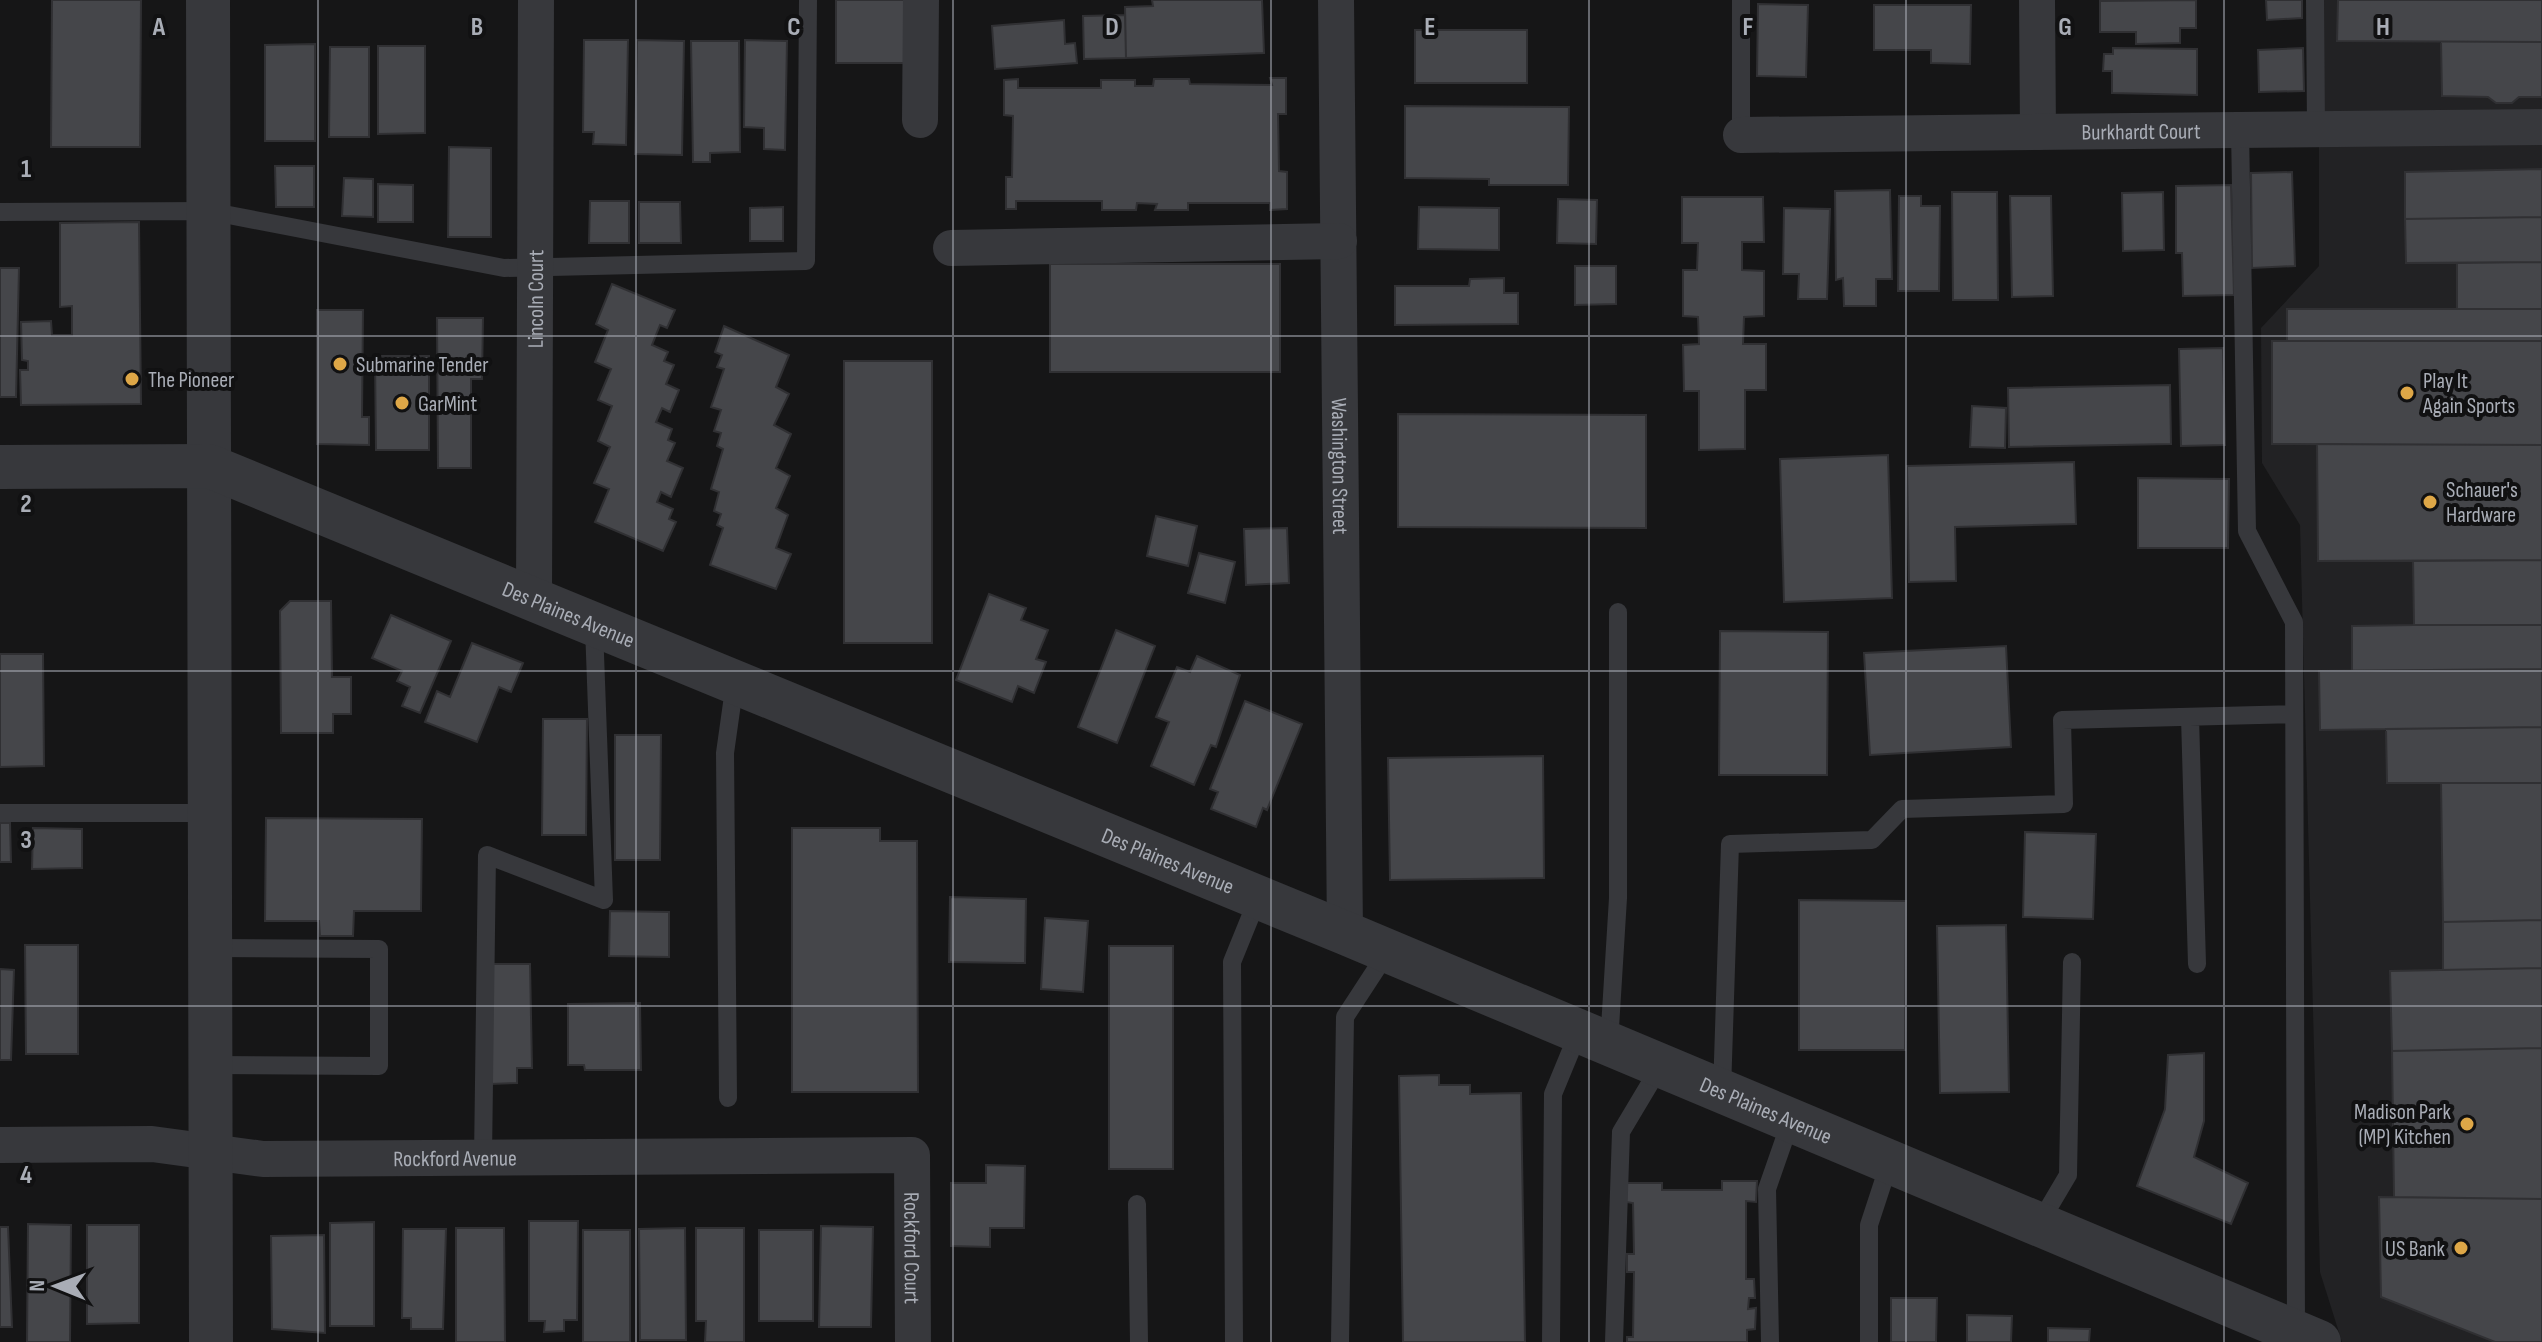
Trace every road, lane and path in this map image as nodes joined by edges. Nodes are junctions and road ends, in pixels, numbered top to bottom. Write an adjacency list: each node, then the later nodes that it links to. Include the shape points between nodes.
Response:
1 (208, 0): 15 (street)
2 (536, 0): 19 (street, Lincoln Court)
3 (808, 0): 19 (lane, via 806,261)
4 (921, 0): 9 (street)
5 (1336, 0): 17 (street, Washington Street)
6 (1741, 0): 14 (lane)
7 (2037, 0): 13 (street)
8 (2315, 0): 11 (lane)
9 (920, 120)
10 (2542, 127): 11 (street, Burkhardt Court)
11 (2316, 129): 12 (street, Burkhardt Court)
12 (2240, 130): 13 (street, Burkhardt Court); 26 (lane, via 2247,531 2294,622)
13 (2038, 132): 14 (street, Burkhardt Court)
14 (1741, 135)
15 (208, 211): 16 (lane); 19 (lane, via 504,268); 20 (street)
16 (0, 212)
17 (1339, 241): 18 (street); 31 (street, Washington Street)
18 (951, 248)
19 (537, 267): 22 (street, Lincoln Court)
20 (209, 466): 21 (street, Des Plaines Avenue); 22 (street, Des Plaines Avenue); 29 (street)
21 (0, 467)
22 (534, 599): 24 (street, Des Plaines Avenue)
23 (1618, 612): 36 (lane, via 1618,898)
24 (594, 624): 25 (street, Des Plaines Avenue); 45 (lane, via 604,900 487,855)
25 (735, 682): 30 (street, Des Plaines Avenue); 40 (lane, via 725,753)
26 (2294, 714): 27 (lane); 49 (lane)
27 (2190, 717): 35 (lane); 39 (lane, via 2062,720 2064,804 1902,809 1872,840 1730,844)
28 (0, 813): 29 (lane)
29 (210, 813): 32 (street)
30 (1259, 897): 31 (street, Des Plaines Avenue); 53 (lane, via 1232,962)
31 (1345, 933): 33 (street, Des Plaines Avenue)
32 (210, 948): 37 (street); 37 (lane, via 379,949 379,1066)
33 (1388, 951): 36 (street, Des Plaines Avenue); 54 (lane, via 1345,1017)
34 (2072, 962): 48 (lane, via 2068,1175)
35 (2197, 964)
36 (1594, 1037): 38 (street, Des Plaines Avenue); 55 (lane, via 1553,1094)
37 (211, 1065): 43 (street)
38 (1661, 1065): 39 (street, Des Plaines Avenue); 56 (lane, via 1621,1132)
39 (1722, 1091): 41 (street, Des Plaines Avenue)
40 (728, 1098)
41 (1791, 1120): 46 (street, Des Plaines Avenue); 57 (lane, via 1767,1189)
42 (0, 1145): 43 (street, Rockford Avenue, via 152,1144)
43 (211, 1154): 45 (street, Rockford Avenue, via 263,1159); 50 (street)
44 (912, 1155): 45 (street, Rockford Avenue); 51 (street, Rockford Court)
45 (483, 1158)
46 (1890, 1161): 48 (street, Des Plaines Avenue); 58 (lane, via 1869,1225)
47 (1137, 1204): 52 (lane)
48 (2039, 1224): 49 (street, Des Plaines Avenue)
49 (2282, 1333)
50 (211, 1342)
51 (913, 1342)
52 (1139, 1342)
53 (1234, 1342)
54 (1340, 1342)
55 (1551, 1342)
56 (1614, 1342)
57 (1770, 1342)
58 (1869, 1342)

